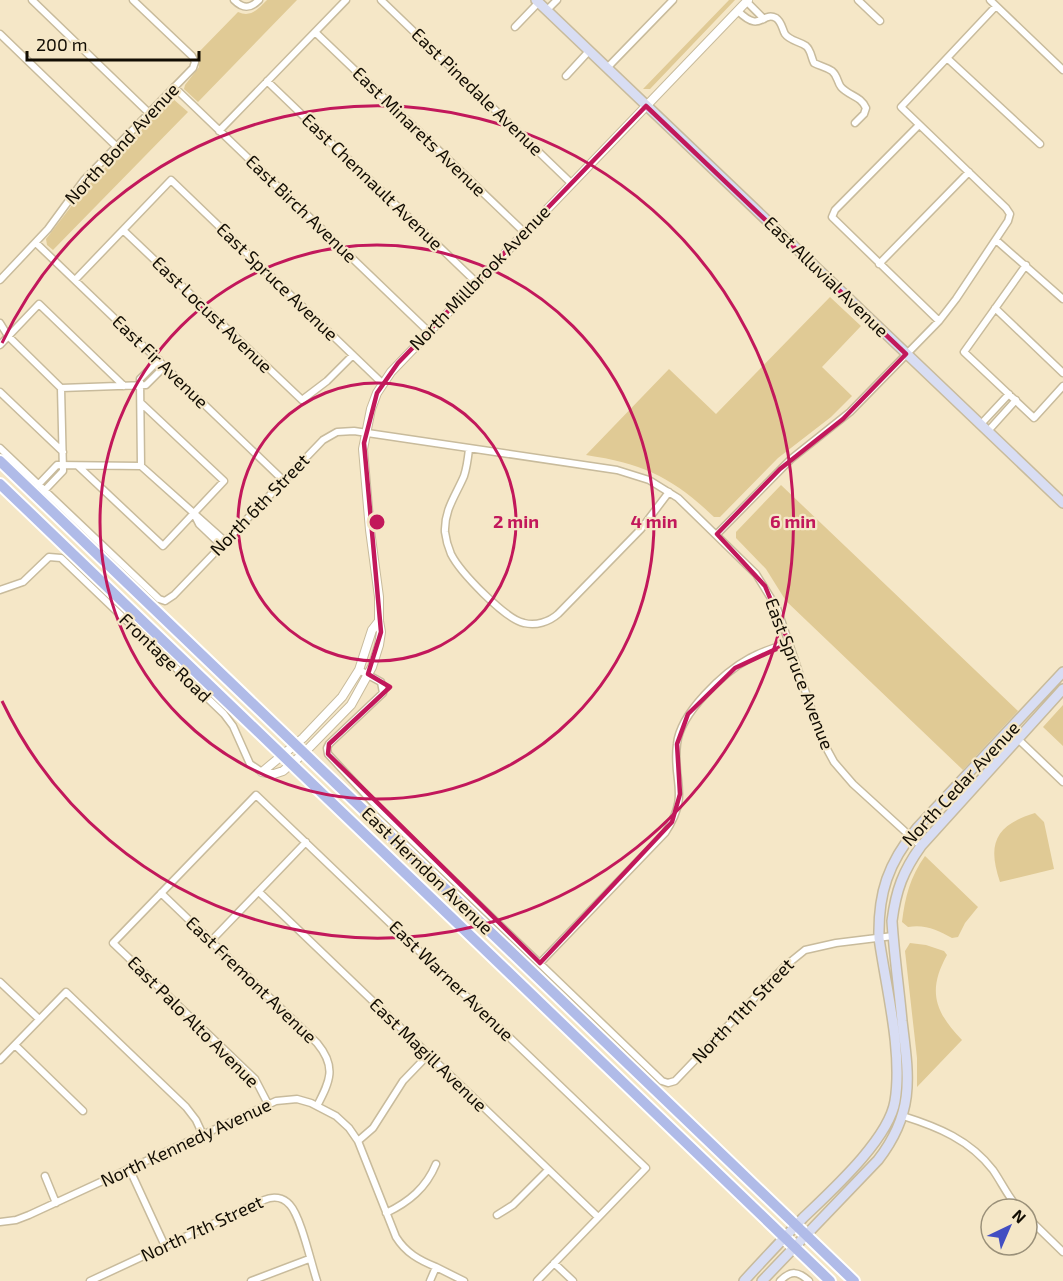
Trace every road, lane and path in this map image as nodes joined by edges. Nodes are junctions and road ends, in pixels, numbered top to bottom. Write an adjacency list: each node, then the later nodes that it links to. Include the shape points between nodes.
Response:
1 (32, 0): 29 (street)
2 (133, 0): 27 (street, North Bond Avenue, via 195,62)
3 (234, 0): 4 (street, via 247,8)
4 (259, 0)
5 (346, 0): 19 (street)
6 (381, 0): 36 (street, East Pinedale Avenue)
7 (557, 0): 14 (street)
8 (673, 0): 23 (street)
9 (858, 0): 17 (street)
10 (990, 0): 13 (street)
11 (538, 1): 14 (main road, East Alluvial Avenue); 18 (street, East Alluvial Avenue)
12 (748, 1): 15 (street, North Millbrook Avenue); 16 (street)
13 (996, 6): 22 (street); 24 (street)
14 (547, 10): 21 (main road, East Alluvial Avenue)
15 (738, 11): 16 (street, via 752,22); 28 (street, North Millbrook Avenue)
16 (764, 19): 30 (street, via 775,18 789,37 807,47 814,63 830,70 838,85 865,104 864,114)
17 (880, 21)
18 (515, 27)
19 (315, 32): 26 (street); 38 (street, East Minarets Avenue)
20 (0, 34): 34 (street)
21 (589, 51): 23 (main road, East Alluvial Avenue); 25 (street)
22 (947, 58): 31 (street, via 901,107); 33 (street)
23 (607, 68): 28 (main road, East Alluvial Avenue)
24 (1063, 70)
25 (566, 76)
26 (267, 81): 32 (street); 45 (street, East Chennault Avenue)
27 (174, 87): 29 (street, North Bond Avenue); 32 (street, East Birch Avenue)
28 (646, 106): 36 (street, North Millbrook Avenue); 54 (main road, East Alluvial Avenue)
29 (149, 113): 34 (street, North Bond Avenue)
30 (855, 123)
31 (919, 124): 35 (street); 41 (street, via 832,217)
32 (219, 131): 50 (street, East Birch Avenue)
33 (1040, 144)
34 (116, 146): 40 (street, North Bond Avenue, via 78,187)
35 (969, 172): 39 (street, via 1010,214); 41 (street)
36 (572, 184): 38 (street, North Millbrook Avenue)
37 (123, 230): 44 (street); 55 (street, East Locust Avenue, via 302,400); 55 (street, East Spruce Avenue, via 171,180)
38 (524, 232): 45 (street, North Millbrook Avenue)
39 (996, 240): 42 (street); 48 (street)
40 (36, 243): 43 (street, North Bond Avenue); 44 (street, East Fir Avenue)
41 (879, 264): 48 (street)
42 (1026, 265): 46 (street); 47 (street)
43 (0, 280)
44 (75, 280): 56 (street, East Fir Avenue)
45 (476, 282): 50 (street, North Millbrook Avenue)
46 (1063, 299)
47 (995, 308): 58 (street); 65 (street, via 964,352)
48 (939, 321): 54 (street)
49 (0, 323): 52 (street)
50 (428, 331): 59 (street, North Millbrook Avenue)
51 (0, 332): 52 (street)
52 (8, 336): 53 (street); 60 (street, via 39,304); 63 (street)
53 (0, 345)
54 (906, 354): 68 (main road, East Alluvial Avenue); 84 (street, via 843,419 780,469)
55 (353, 355): 59 (street, East Spruce Avenue)
56 (159, 360): 57 (street, East Fir Avenue); 61 (street, via 140,379)
57 (165, 366): 61 (street); 77 (street, East Fir Avenue)
58 (1063, 373)
59 (383, 384): 69 (street, North Millbrook Avenue)
60 (124, 386): 61 (street); 63 (street)
61 (140, 386): 67 (street)
62 (1063, 386): 66 (street, via 1034,418)
63 (61, 388): 72 (street)
64 (0, 392): 72 (street)
65 (1009, 394): 66 (street); 68 (street)
66 (1016, 400): 68 (street)
67 (141, 403): 76 (street); 83 (street, via 224,481)
68 (985, 427): 82 (main road, East Alluvial Avenue)
69 (365, 433): 71 (street, East Spruce Avenue); 77 (street, North 6th Street, via 344,430 330,435); 87 (street, North Millbrook Avenue, via 363,466)
70 (0, 448): 79 (street)
71 (469, 449): 81 (street, East Spruce Avenue, via 617,470 649,480); 81 (street, via 466,470 447,514 448,546 466,575 506,614 523,623 544,623 558,614 641,529)
72 (63, 452): 74 (street)
73 (0, 461): 95 (main road, East Herndon Avenue)
74 (63, 464): 75 (street); 79 (street, via 57,465); 80 (street, via 63,471)
75 (78, 466): 76 (street); 83 (street, via 163,546)
76 (141, 466): 83 (street)
77 (284, 481): 85 (street, North 6th Street)
78 (0, 483): 96 (main road, East Herndon Avenue)
79 (38, 485): 80 (street)
80 (44, 491): 85 (street, North 6th Street, via 165,601)
81 (669, 492): 84 (street, East Spruce Avenue)
82 (1063, 503)
83 (193, 514): 85 (street, via 203,519)
84 (717, 534): 88 (street, East Spruce Avenue, via 765,586)
85 (223, 543)
86 (0, 590): 98 (street, Frontage Road, via 23,582 44,561 54,556 61,558 224,714 250,764)
87 (379, 621): 89 (street, North Millbrook Avenue); 91 (street, North Millbrook Avenue, via 381,638)
88 (789, 643): 100 (street, East Spruce Avenue, via 822,740 834,762); 108 (street, via 762,652 735,668 688,714 676,744 680,794 672,822)
89 (358, 670): 91 (street); 95 (street, North Millbrook Avenue)
90 (1063, 672): 93 (main road, North Cedar Avenue)
91 (368, 674): 95 (street, North Millbrook Avenue, via 351,705); 108 (street, via 381,682 383,693 329,744 328,754 378,808)
92 (1063, 689): 94 (main road, North Cedar Avenue)
93 (1044, 694): 94 (main road, via 1044,703 1020,730); 100 (main road, North Cedar Avenue)
94 (1018, 739): 99 (street); 102 (main road, North Cedar Avenue)
95 (300, 749): 96 (street, North Millbrook Avenue); 97 (street, North Millbrook Avenue); 133 (main road, East Herndon Avenue)
96 (284, 755): 97 (main road, East Herndon Avenue); 98 (street, North Millbrook Avenue)
97 (292, 763): 98 (street, North Millbrook Avenue, via 278,773); 136 (main road, East Herndon Avenue)
98 (262, 772)
99 (1063, 782)
100 (910, 837): 102 (street, East Spruce Avenue); 106 (main road, North Cedar Avenue, via 885,881 879,906)
101 (306, 842): 103 (street); 104 (street, East Warner Avenue, via 256,795); 131 (street, East Warner Avenue, via 646,1168)
102 (921, 846): 105 (main road, North Cedar Avenue, via 899,886)
103 (260, 892): 107 (street); 113 (street, East Magill Avenue)
104 (161, 893): 107 (street, East Fremont Avenue); 115 (street, East Palo Alto Avenue, via 113,943 255,1078)
105 (893, 936): 106 (street, North 11th Street); 119 (main road, North Cedar Avenue, via 908,1067)
106 (879, 938): 108 (street, North 11th Street, via 805,950 675,1081 668,1083); 111 (main road, North Cedar Avenue)
107 (212, 941): 116 (street, East Fremont Avenue, via 325,1052 330,1073)
108 (540, 963)
109 (0, 982): 110 (street)
110 (39, 1019): 112 (street); 120 (street, via 66,992 186,1107)
111 (894, 1038): 118 (main road, North Cedar Avenue, via 897,1082); 119 (main road, via 902,1057 899,1108)
112 (15, 1045): 114 (street); 117 (street)
113 (428, 1055): 121 (street, via 403,1081 373,1128); 125 (street, East Magill Avenue)
114 (0, 1060)
115 (268, 1104): 116 (street, North Kennedy Avenue, via 297,1099); 120 (street, North Kennedy Avenue)
116 (317, 1106): 121 (street, via 343,1122)
117 (83, 1111)
118 (892, 1113): 122 (main road, via 894,1119 877,1152); 133 (main road, North Cedar Avenue, via 863,1156)
119 (903, 1116): 122 (main road, North Cedar Avenue); 127 (street, via 944,1130 967,1144)
120 (203, 1135): 124 (street, North Kennedy Avenue)
121 (358, 1141): 129 (street)
122 (878, 1161): 135 (main road, North Cedar Avenue)
123 (436, 1164): 129 (street, via 419,1191 402,1206)
124 (129, 1168): 128 (street, North Kennedy Avenue); 137 (street)
125 (548, 1170): 130 (street, via 513,1205); 131 (street, East Magill Avenue)
126 (45, 1176): 128 (street)
127 (1011, 1197)
128 (56, 1203): 132 (street, North Kennedy Avenue, via 16,1220)
129 (386, 1213): 142 (street, via 405,1250)
130 (497, 1215)
131 (598, 1217): 141 (street)
132 (0, 1222)
133 (796, 1226): 135 (main road, East Herndon Avenue); 136 (main road, North Cedar Avenue)
134 (1039, 1229): 139 (street)
135 (806, 1235): 138 (main road, North Cedar Avenue); 155 (main road, East Herndon Avenue)
136 (785, 1238): 138 (main road, East Herndon Avenue); 150 (main road, North Cedar Avenue)
137 (165, 1246): 140 (street, North 7th Street, via 273,1197 291,1206); 143 (street, North 7th Street)
138 (795, 1247): 151 (main road, North Cedar Avenue); 154 (main road, East Herndon Avenue)
139 (1063, 1252)
140 (309, 1259): 144 (street); 145 (street)
141 (554, 1263): 148 (street); 149 (street)
142 (436, 1267): 146 (street); 147 (street)
143 (90, 1281)
144 (251, 1281)
145 (317, 1281)
146 (430, 1281)
147 (464, 1281)
148 (537, 1281)
149 (573, 1281)
150 (744, 1281)
151 (762, 1281)
152 (780, 1281): 153 (street, via 790,1272)
153 (809, 1281)
154 (830, 1281)
155 (854, 1281)

